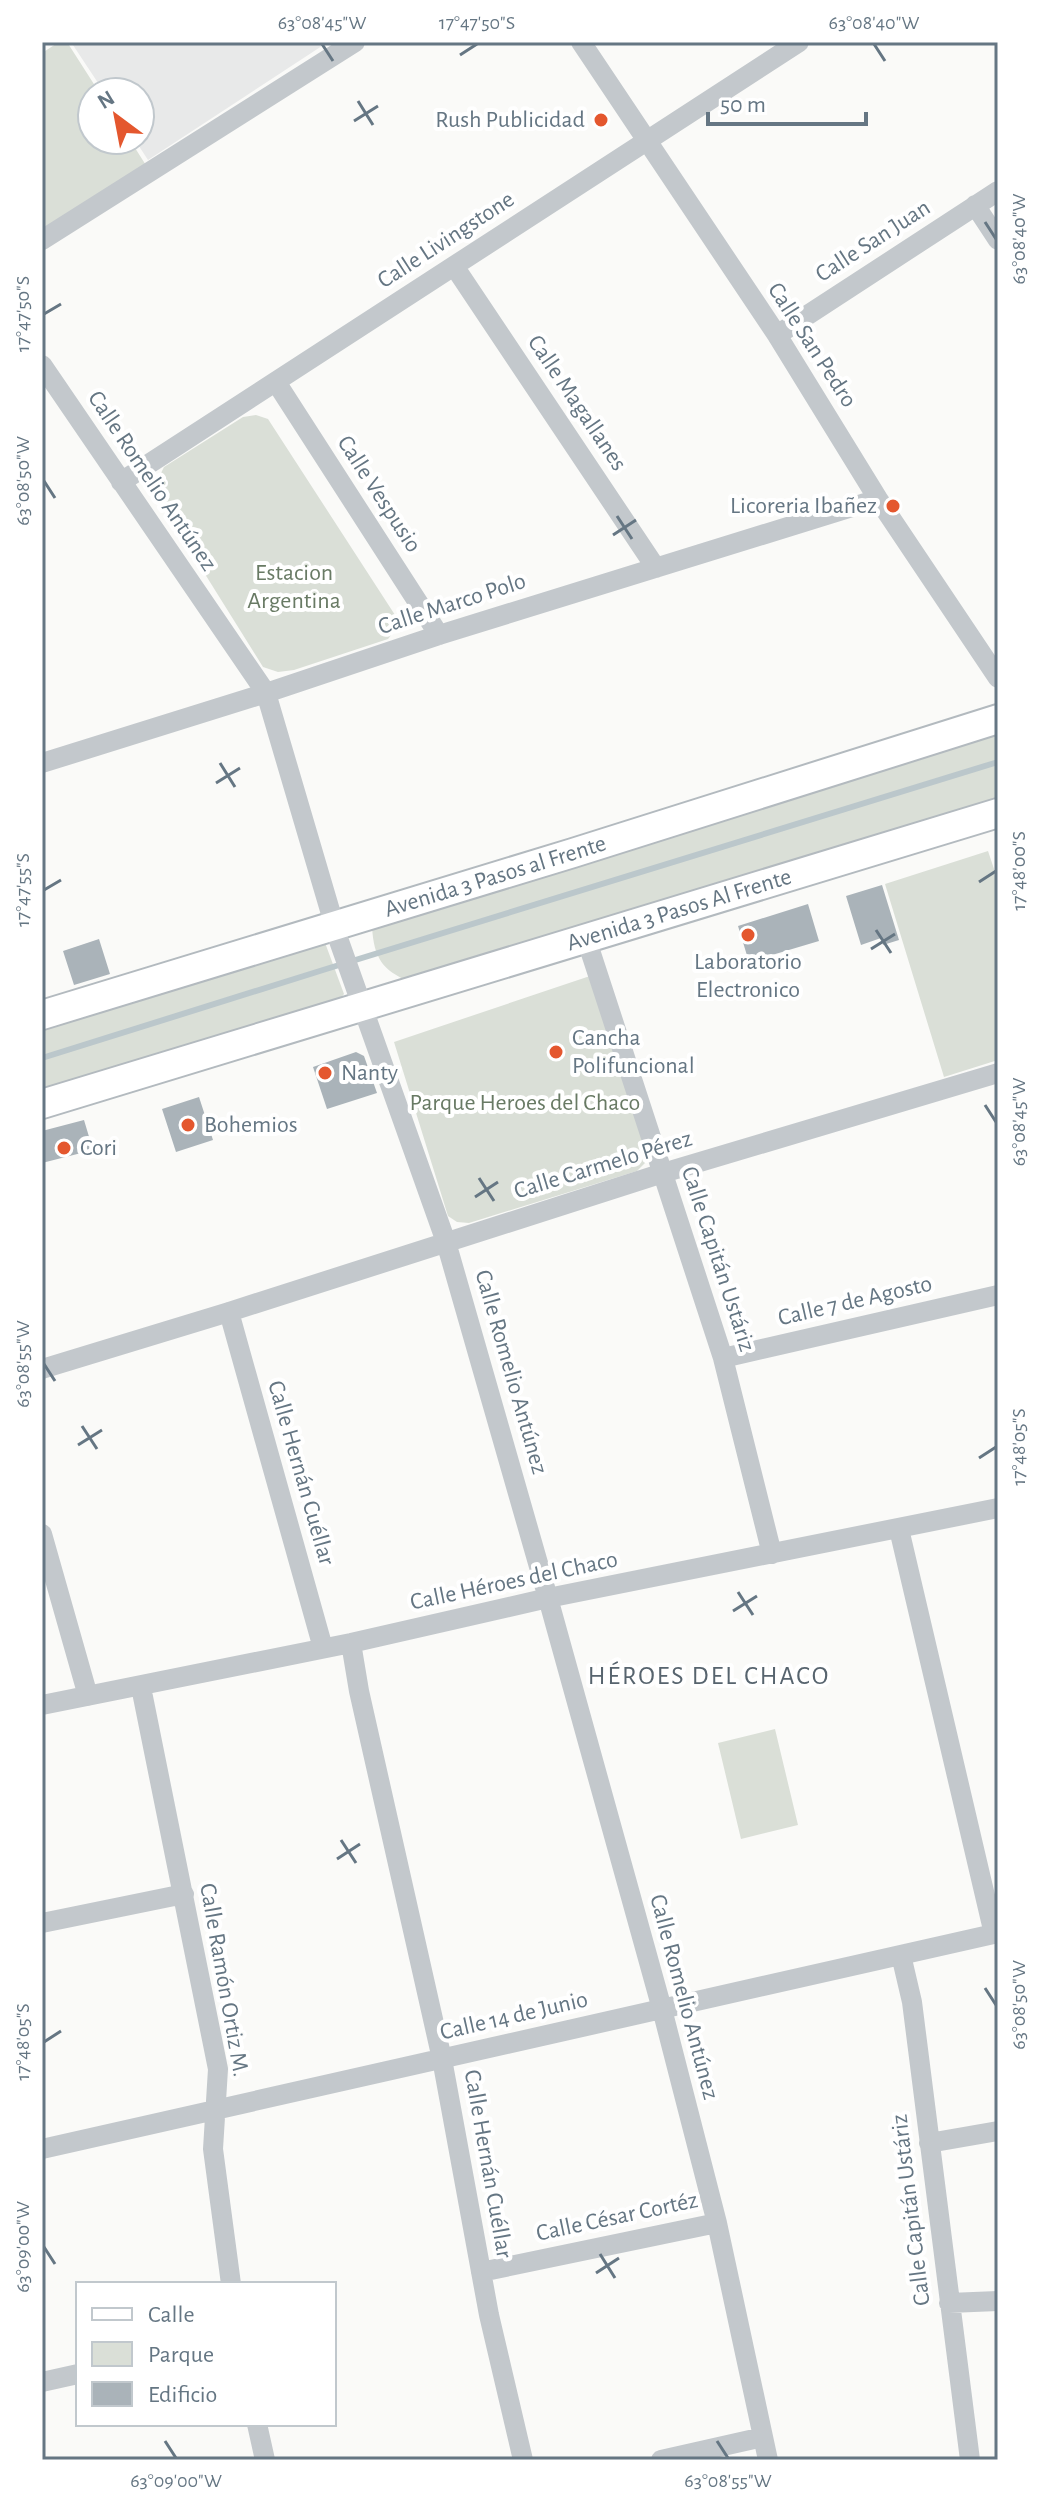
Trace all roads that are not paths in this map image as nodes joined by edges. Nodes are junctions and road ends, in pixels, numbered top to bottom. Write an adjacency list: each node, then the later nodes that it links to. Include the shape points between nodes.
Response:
1 (355, 42): 7 (street)
2 (581, 42): 4 (street, Calle San Pedro)
3 (799, 42): 4 (street, Calle Livingstone)
4 (645, 142): 9 (street, Calle Livingstone); 10 (street, Calle San Pedro)
5 (998, 191): 6 (street, Calle San Juan)
6 (975, 205): 8 (street); 10 (street, Calle San Juan)
7 (42, 240)
8 (998, 240)
9 (454, 266): 12 (street, Calle Livingstone); 15 (street, Calle Magallanes)
10 (777, 335): 14 (street, Calle San Pedro)
11 (42, 365): 13 (street, Calle Romelio Antúnez)
12 (276, 382): 13 (street, Calle Livingstone); 16 (street, Calle Vespusio)
13 (121, 482): 18 (street, Calle Romelio Antúnez)
14 (878, 499): 15 (street, Calle Marco Polo); 17 (street, Calle San Pedro)
15 (656, 568): 16 (street, Calle Marco Polo)
16 (439, 635): 18 (street, Calle Marco Polo)
17 (998, 678)
18 (266, 693): 20 (street, Calle Marco Polo); 22 (street, Calle Romelio Antúnez)
19 (998, 719): 22 (main road, Avenida 3 Pasos al Frente)
20 (42, 763)
21 (998, 813): 23 (main road, Avenida 3 Pasos Al Frente)
22 (336, 933): 24 (street, Calle Romelio Antúnez); 25 (main road, Avenida 3 Pasos al Frente)
23 (586, 938): 24 (main road, Avenida 3 Pasos Al Frente); 28 (street, Calle Capitán Ustáriz)
24 (359, 997): 27 (main road); 29 (street, Calle Romelio Antúnez)
25 (42, 1015)
26 (998, 1073): 28 (street, Calle Carmelo Pérez)
27 (42, 1104)
28 (663, 1173): 29 (street, Calle Carmelo Pérez); 32 (street, Calle Capitán Ustáriz)
29 (446, 1242): 31 (street, Calle Carmelo Pérez); 38 (street, Calle Romelio Antúnez)
30 (998, 1295): 32 (street, Calle 7 de Agosto)
31 (229, 1312): 33 (street, Calle Carmelo Pérez); 40 (street, Calle Hernán Cuéllar)
32 (723, 1358): 37 (street, Calle Capitán Ustáriz)
33 (42, 1369)
34 (998, 1508): 35 (street, Calle Héroes del Chaco)
35 (899, 1529): 37 (street, Calle Héroes del Chaco); 46 (street)
36 (42, 1534): 42 (street)
37 (772, 1554): 38 (street, Calle Héroes del Chaco)
38 (548, 1598): 39 (street, Calle Héroes del Chaco); 48 (street, Calle Romelio Antúnez)
39 (351, 1643): 40 (street, Calle Héroes del Chaco); 49 (street, Calle Hernán Cuéllar)
40 (323, 1648): 41 (street, Calle Héroes del Chaco)
41 (141, 1687): 42 (street, Calle Héroes del Chaco); 44 (street, Calle Ramón Ortiz M.)
42 (88, 1696): 43 (street, Calle Héroes del Chaco)
43 (42, 1705)
44 (184, 1894): 45 (street); 50 (street, Calle Ramón Ortiz M., via 218,2069)
45 (42, 1923)
46 (996, 1933): 47 (street, Calle 14 de Junio)
47 (901, 1955): 48 (street, Calle 14 de Junio); 52 (street, Calle Capitán Ustáriz)
48 (662, 2009): 49 (street, Calle 14 de Junio); 54 (street, Calle Romelio Antúnez)
49 (442, 2059): 50 (street, Calle 14 de Junio); 55 (street, Calle Hernán Cuéllar)
50 (217, 2110): 53 (street, Calle 14 de Junio); 56 (street, Calle Ramón Ortiz M., via 213,2149)
51 (998, 2131): 52 (street)
52 (929, 2143): 58 (street, Calle Capitán Ustáriz)
53 (42, 2149)
54 (717, 2223): 55 (street, Calle César Cortéz); 62 (street, Calle Romelio Antúnez)
55 (481, 2272): 64 (street, Calle Hernán Cuéllar)
56 (231, 2282)
57 (998, 2301): 58 (street)
58 (949, 2303): 67 (street, Calle Capitán Ustáriz)
59 (76, 2374): 60 (street)
60 (42, 2382)
61 (257, 2426): 63 (street)
62 (763, 2437): 65 (street); 66 (street, Calle Romelio Antúnez)
63 (265, 2460)
64 (523, 2460)
65 (661, 2460)
66 (768, 2460)
67 (970, 2460)

